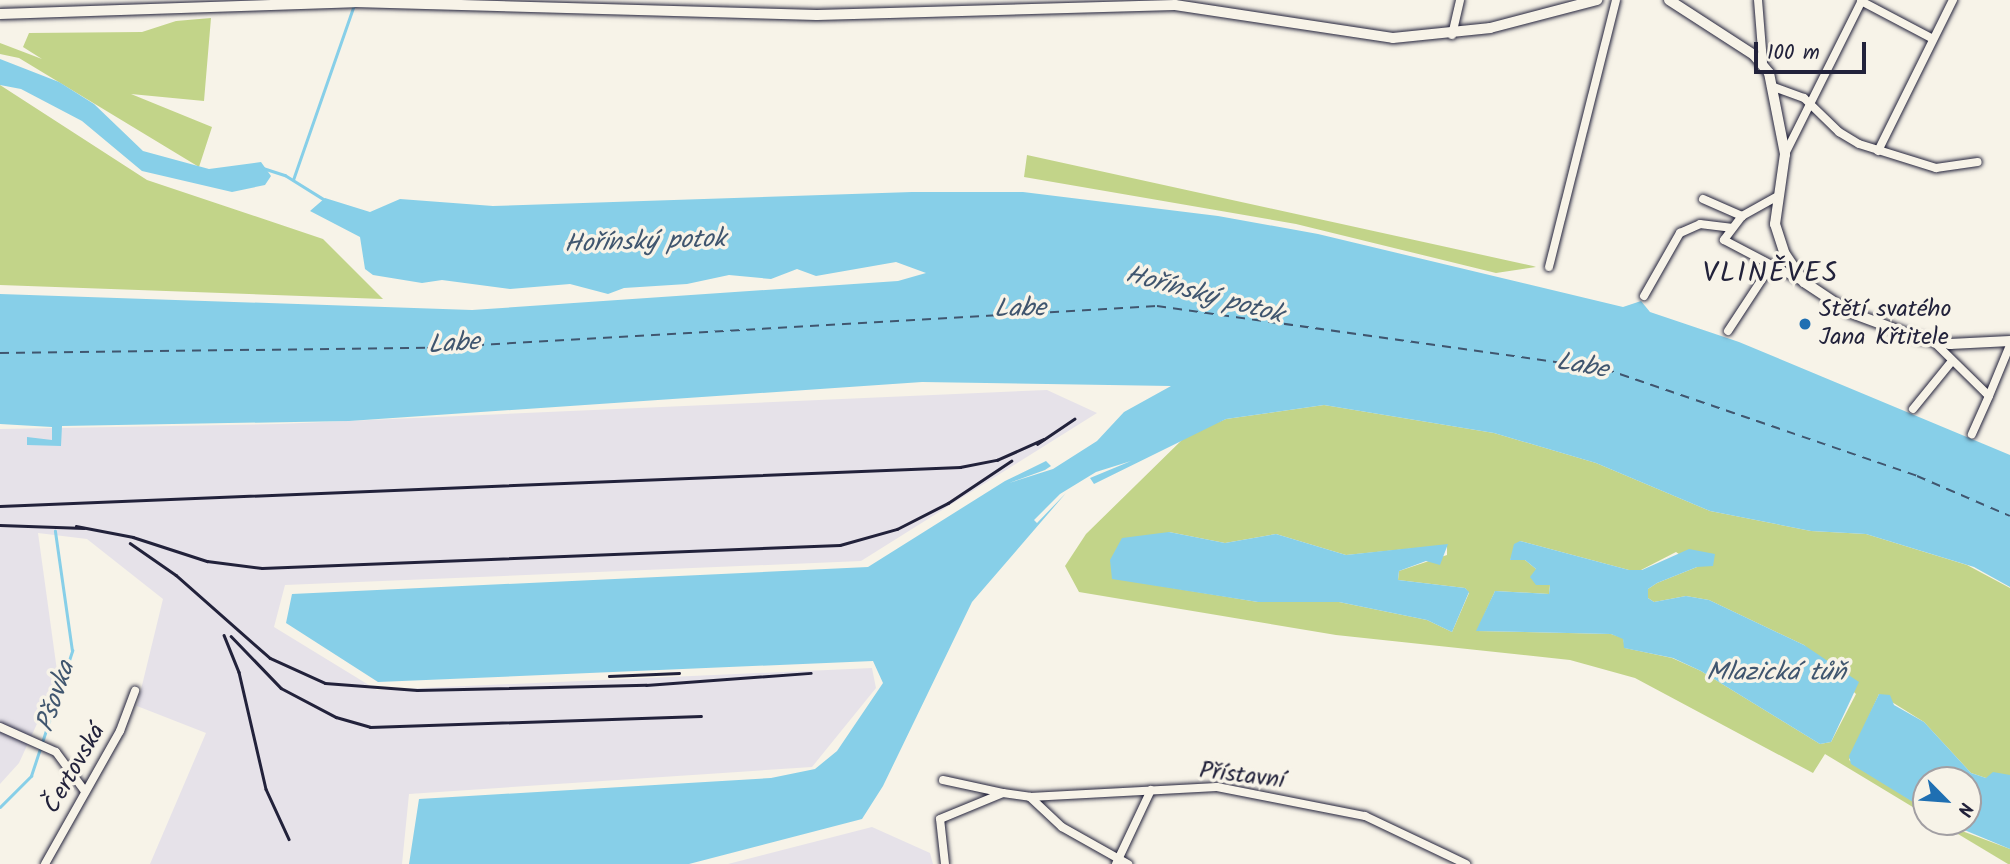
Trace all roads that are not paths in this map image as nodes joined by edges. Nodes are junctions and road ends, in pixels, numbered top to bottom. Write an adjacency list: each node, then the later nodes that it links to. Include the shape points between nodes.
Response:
1 (1460, 0): 9 (street)
2 (1597, 0): 9 (street)
3 (1616, 0): 21 (street)
4 (1669, 0): 11 (street)
5 (1758, 0): 11 (street)
6 (1953, 0): 10 (street)
7 (1862, 1): 10 (street); 13 (street)
8 (0, 13): 9 (street, via 354,2 817,15 1175,5 1393,38)
9 (1452, 35)
10 (1933, 39): 14 (street)
11 (1763, 62): 12 (street)
12 (1771, 86): 13 (street); 15 (street)
13 (1807, 102): 14 (street, via 1839,132); 15 (street)
14 (1878, 151): 16 (street, via 1936,168)
15 (1785, 154): 17 (street)
16 (1978, 162)
17 (1776, 197): 19 (street); 23 (street, via 1779,238)
18 (1703, 199): 19 (street)
19 (1742, 216): 20 (street)
20 (1731, 228): 22 (street, via 1724,240); 24 (street, via 1700,225 1679,233)
21 (1549, 267)
22 (1770, 267): 23 (street); 25 (street)
23 (1804, 282): 26 (street, via 1849,312)
24 (1644, 296)
25 (1728, 331)
26 (1933, 341): 27 (street); 28 (street)
27 (2010, 343): 29 (street)
28 (1952, 361): 29 (street); 30 (street)
29 (1989, 396): 31 (street)
30 (1913, 409)
31 (1972, 434)
32 (135, 691): 35 (street, Čertovská, via 120,731)
33 (0, 727): 35 (street, via 56,752)
34 (943, 780): 37 (street, Přístavní)
35 (84, 790): 40 (street, Čertovská)
36 (1151, 790): 38 (street, Přístavní); 39 (street); 43 (street, Přístavní, via 1217,787 1365,816)
37 (1003, 793): 38 (street, Přístavní); 41 (street, via 940,819)
38 (1030, 797): 39 (street, via 1062,827)
39 (1116, 860): 42 (street)
40 (45, 864)
41 (944, 864)
42 (1128, 864)
43 (1466, 864)

